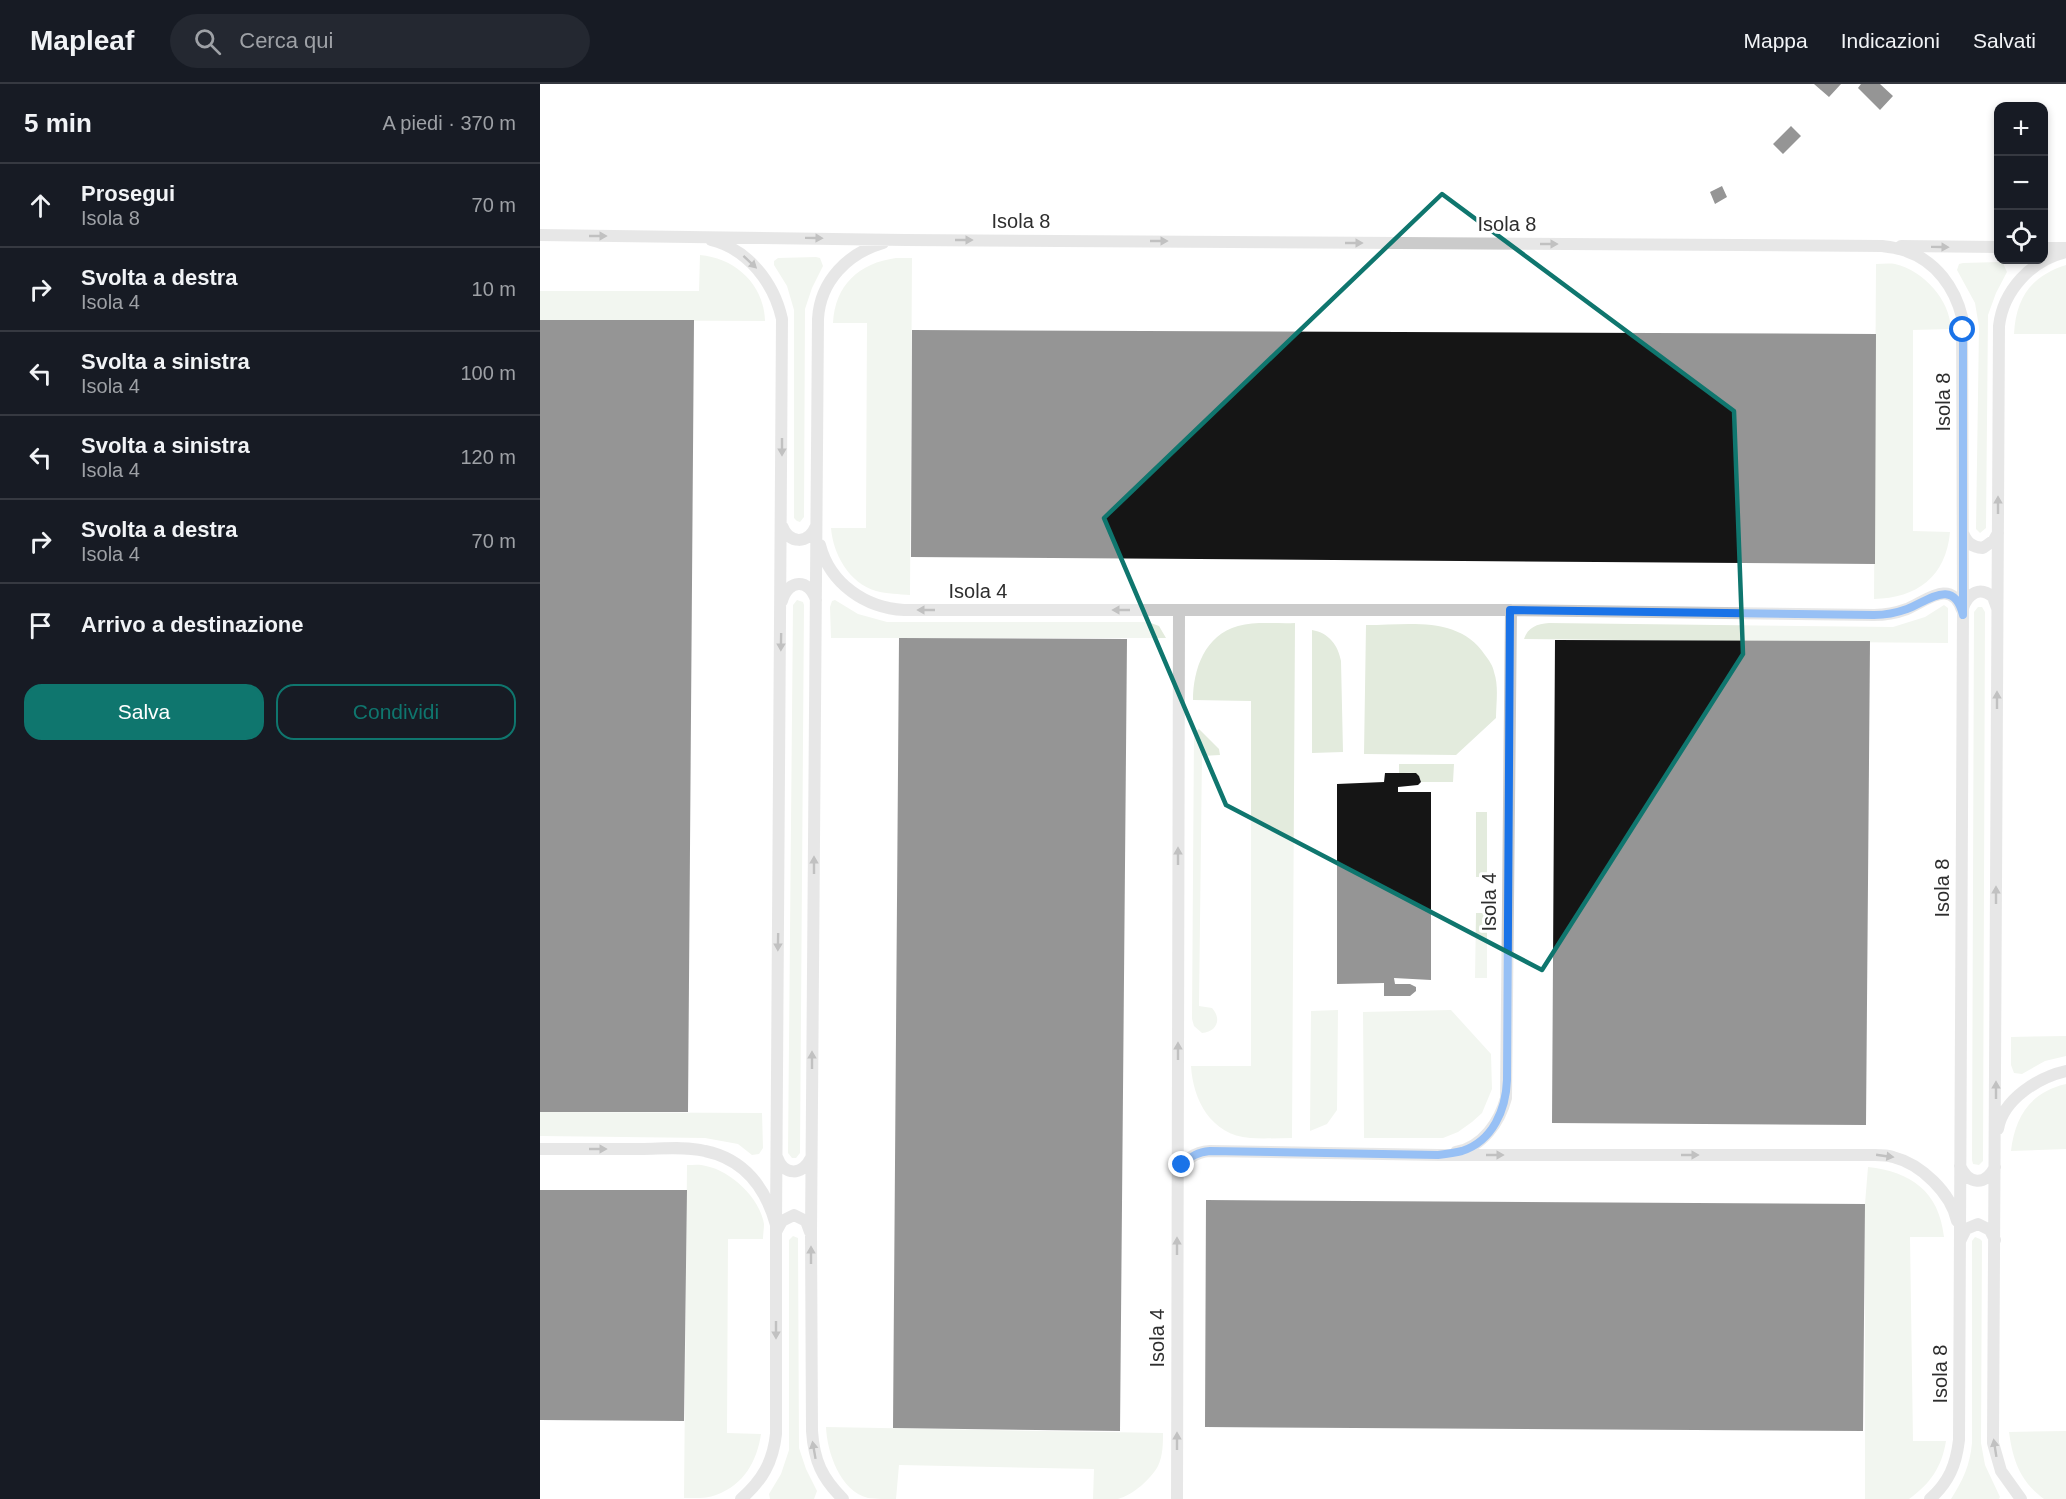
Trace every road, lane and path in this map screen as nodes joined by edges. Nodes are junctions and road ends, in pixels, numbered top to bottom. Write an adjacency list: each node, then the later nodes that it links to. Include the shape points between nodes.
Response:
1 (540, 235): 2 (lane, one-way to 2)
2 (698, 236): 3 (lane, one-way to 3); 8 (lane, one-way to 8, via 717,241 745,257 765,277 778,302 782,319)
3 (905, 240): 4 (lane, Isola 8, one-way to 4); 9 (lane, via 883,243 856,254 834,276 819,306)
4 (1882, 246): 5 (lane, one-way to 5); 10 (lane, Isola 8, via 1906,251 1933,266 1954,292 1959,305 1963,330)
5 (1994, 247)
6 (2048, 248): 7 (lane)
7 (2066, 250): 11 (lane, one-way to 7, via 2000,313 2023,276)
8 (782, 525): 9 (lane, via 794,540 802,541); 13 (lane)
9 (817, 530): 12 (lane); 15 (lane, Isola 4, one-way to 9, via 888,609 859,597 832,573 823,557)
10 (1963, 532): 11 (lane, via 1970,544 1983,549); 17 (lane, Isola 8)
11 (1998, 533): 14 (lane)
12 (816, 601): 13 (lane, via 811,590 799,584 788,589); 23 (lane, one-way to 12)
13 (781, 602): 22 (lane, one-way to 22)
14 (1998, 609): 17 (lane, via 1993,597 1981,591 1969,596); 19 (lane, one-way to 14)
15 (1179, 610): 16 (lane, Isola 4); 26 (lane, Isola 4, one-way to 15)
16 (1510, 610): 17 (lane, Isola 4, via 1874,615 1904,610 1939,593 1952,596); 21 (lane, Isola 4, via 1506,1098 1497,1121 1473,1146)
17 (1963, 611): 24 (lane, Isola 8)
18 (2066, 1071): 19 (lane, via 2035,1083 2012,1103 1999,1124)
19 (1995, 1148): 25 (lane)
20 (540, 1149): 27 (lane, one-way to 27, via 686,1149 718,1154 756,1181 771,1205)
21 (1438, 1155): 26 (lane, Isola 4, via 1201,1152 1182,1165); 29 (lane, Isola 4, one-way to 29, via 1893,1157 1923,1172 1938,1187 1956,1217)
22 (776, 1156): 23 (lane, via 779,1165 796,1173); 27 (lane)
23 (811, 1158): 28 (lane)
24 (1960, 1165): 25 (lane, via 1967,1177 1980,1181); 29 (lane, Isola 8)
25 (1995, 1166): 30 (lane)
26 (1177, 1178): 33 (lane, Isola 4, one-way to 26)
27 (776, 1229): 28 (lane, via 794,1215 806,1221); 31 (lane, one-way to 31, via 774,1448 765,1474)
28 (811, 1233): 32 (lane, one-way to 28, via 822,1473 813,1444)
29 (1960, 1238): 30 (lane, via 1966,1229 1978,1224 1990,1230); 34 (lane, Isola 8, via 1959,1440 1949,1478)
30 (1995, 1242): 35 (lane, one-way to 30, via 2001,1471 1993,1443)
31 (741, 1499)
32 (843, 1499)
33 (1177, 1499)
34 (1930, 1499)
35 (2021, 1499)

